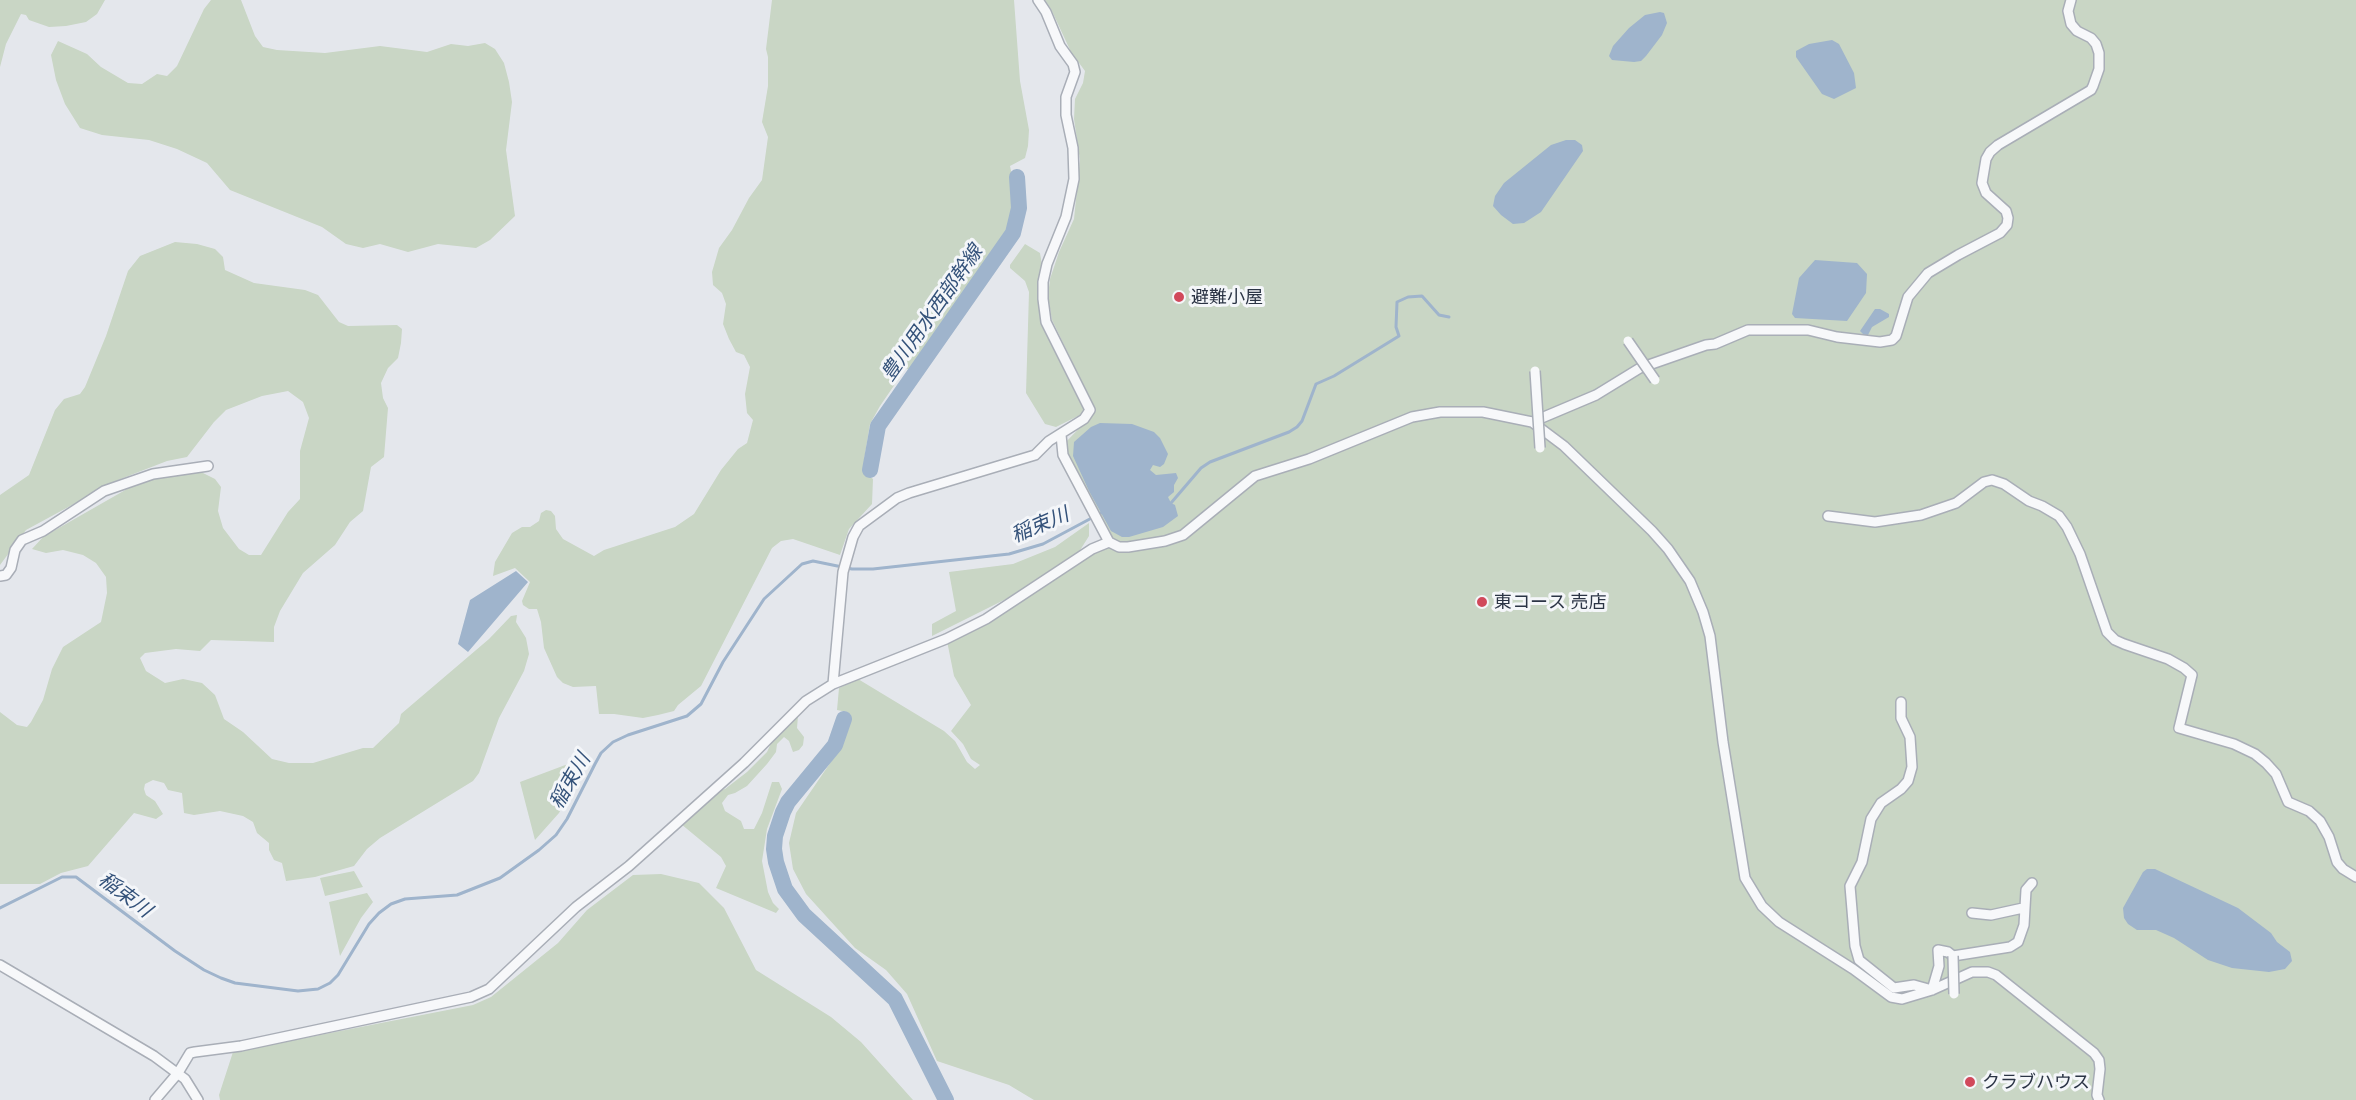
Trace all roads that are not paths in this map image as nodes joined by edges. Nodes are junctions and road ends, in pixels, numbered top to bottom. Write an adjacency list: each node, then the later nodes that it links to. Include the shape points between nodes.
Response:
1 (1038, 0): 7 (street, via 1075,72 1066,98 1074,180 1066,217 1047,264 1043,299 1046,322 1090,410 1084,419)
2 (2071, 0): 6 (street, via 2071,24 2091,38 2099,53 2091,90 1990,152 1982,183 1986,193 2006,211 2007,225 2000,233 1923,278 1908,297 1892,340 1880,342 1808,330 1748,330 1640,368 1596,395)
3 (1628, 342): 5 (street, bridge)
4 (1536, 371): 8 (street, bridge)
5 (1655, 380)
6 (1532, 422): 11 (street, via 1483,412 1423,414 1255,476 1183,535 1128,547); 21 (street, via 1564,446 1652,531 1690,581 1710,636 1723,742 1750,890 1779,922 1891,998 1902,999)
7 (1060, 435): 11 (street, via 1064,455); 13 (street, via 1027,459 897,498 859,526 843,572)
8 (1540, 448)
9 (208, 466): 12 (street, via 153,474 104,491 43,531 22,540 11,568)
10 (1828, 516): 15 (street, via 1875,522 1921,514 1956,503 1992,480 2059,516 2080,554 2108,632 2115,640 2168,659 2192,675 2179,728 2234,744 2266,763 2276,774 2288,802 2320,821 2337,861)
11 (1110, 543): 13 (street, via 1092,549 986,620)
12 (0, 576)
13 (833, 684): 23 (street, via 806,701 744,763 629,866 576,907 489,989 471,997 241,1046 190,1053)
14 (1901, 702): 21 (street, via 1901,718 1910,736 1912,767 1905,785 1881,803 1871,819 1862,862 1850,886 1855,946 1864,966 1894,988 1914,985)
15 (2356, 877)
16 (2032, 883): 17 (street, via 2026,890)
17 (2023, 908): 18 (street, via 1991,915); 19 (street, via 2023,932 2010,947)
18 (1972, 913)
19 (1953, 956): 21 (street, via 1938,950 1939,966); 22 (street, bridge)
20 (0, 965): 23 (street)
21 (1932, 990): 26 (street, via 1972,972 1996,975 2094,1053 2099,1060)
22 (1954, 994)
23 (178, 1073): 24 (street); 25 (street, via 190,1084)
24 (155, 1100)
25 (198, 1100)
26 (2100, 1100)

